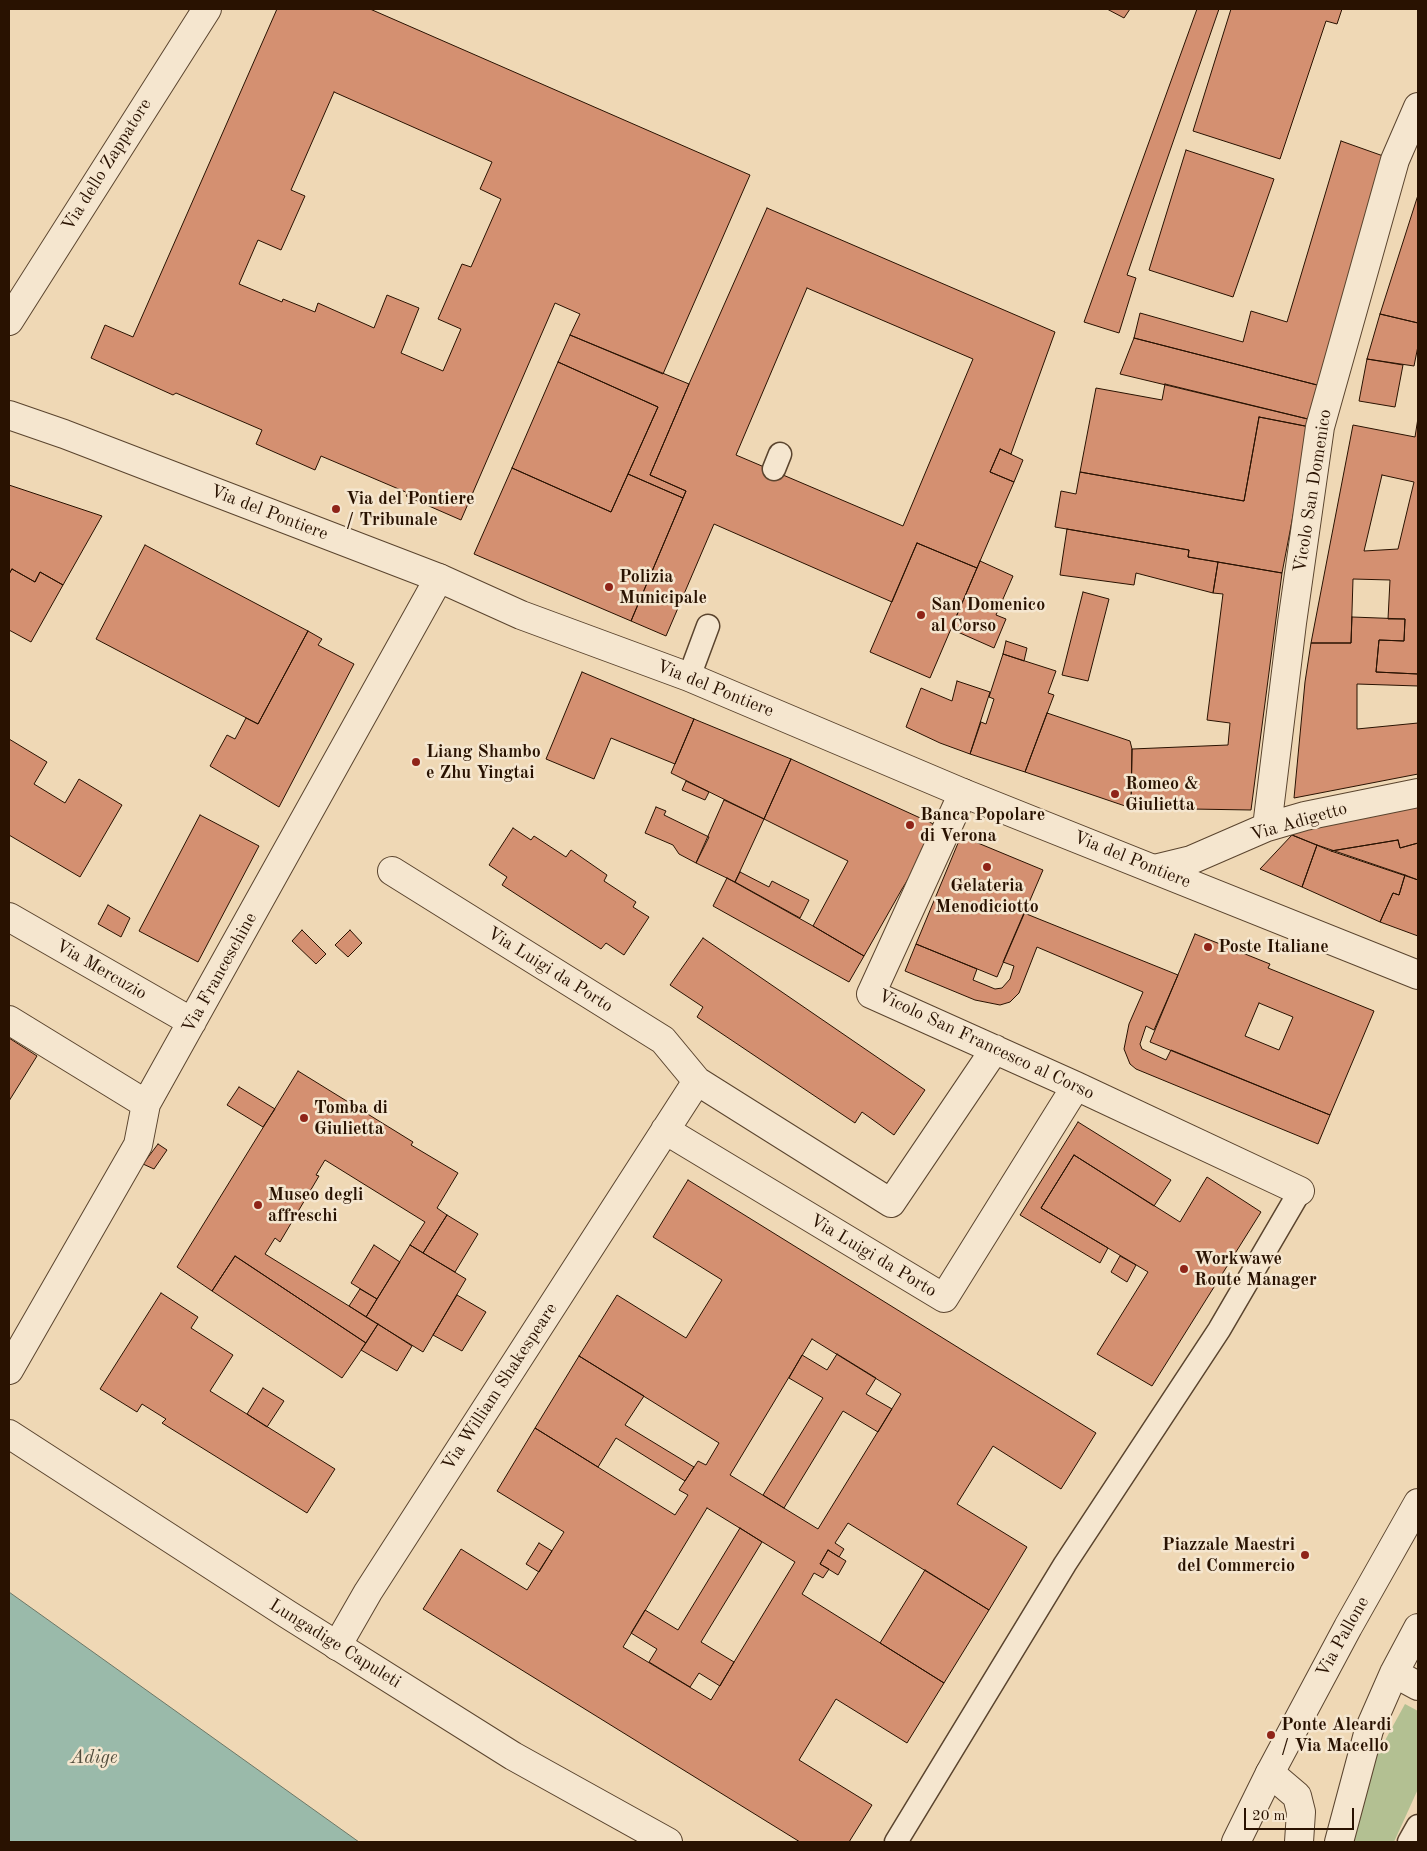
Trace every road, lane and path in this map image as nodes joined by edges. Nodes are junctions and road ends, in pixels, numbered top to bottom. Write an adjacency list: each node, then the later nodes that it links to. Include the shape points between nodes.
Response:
1 (207, 9): 3 (street, Via dello Zappatore)
2 (1418, 107): 10 (street, Vicolo San Domenico, via 1396,160 1320,427)
3 (9, 321)
4 (9, 415): 5 (street, Via del Pontiere)
5 (439, 578): 7 (street, Via del Pontiere, via 521,615); 16 (street, Via Franceschine)
6 (708, 626): 7 (lane)
7 (689, 677): 8 (street, Via del Pontiere)
8 (963, 793): 11 (street, Via del Pontiere); 17 (street, Vicolo San Francesco al Corso, via 871,994)
9 (1418, 794): 10 (street, Via Adigetto, via 1305,816)
10 (1267, 827): 11 (street, Via Adigetto, via 1191,860)
11 (1154, 869): 14 (street, Via del Pontiere)
12 (392, 872): 18 (street, Via Luigi da Porto, via 663,1040)
13 (9, 918): 16 (street, Via Mercuzio)
14 (1418, 974)
15 (9, 1020): 20 (street)
16 (192, 1022): 20 (street, Via Franceschine)
17 (994, 1049): 18 (street, Via Luigi da Porto, via 891,1204); 19 (street, Vicolo San Francesco al Corso)
18 (697, 1081): 21 (street)
19 (1076, 1086): 21 (street, Via Luigi da Porto, via 944,1298); 22 (street, Vicolo San Francesco al Corso)
20 (146, 1104): 23 (street, Via Franceschine, via 138,1145)
21 (664, 1130): 27 (street, Via William Shakespeare, via 368,1592)
22 (1300, 1191): 33 (lane, via 1219,1330 1065,1564)
23 (9, 1370)
24 (9, 1434): 27 (street, Lungadige Capuleti)
25 (1418, 1503): 30 (street, Via Pallone)
26 (1418, 1628): 28 (street)
27 (337, 1646): 32 (street, Lungadige Capuleti, via 513,1756)
28 (1394, 1673): 29 (street); 36 (street, via 1368,1730)
29 (1418, 1686)
30 (1270, 1773): 34 (street, Via Pallone); 35 (street, via 1297,1796 1301,1812)
31 (1418, 1826): 37 (lane)
32 (668, 1842)
33 (896, 1842)
34 (1236, 1842)
35 (1300, 1842)
36 (1340, 1842)
37 (1409, 1842)

